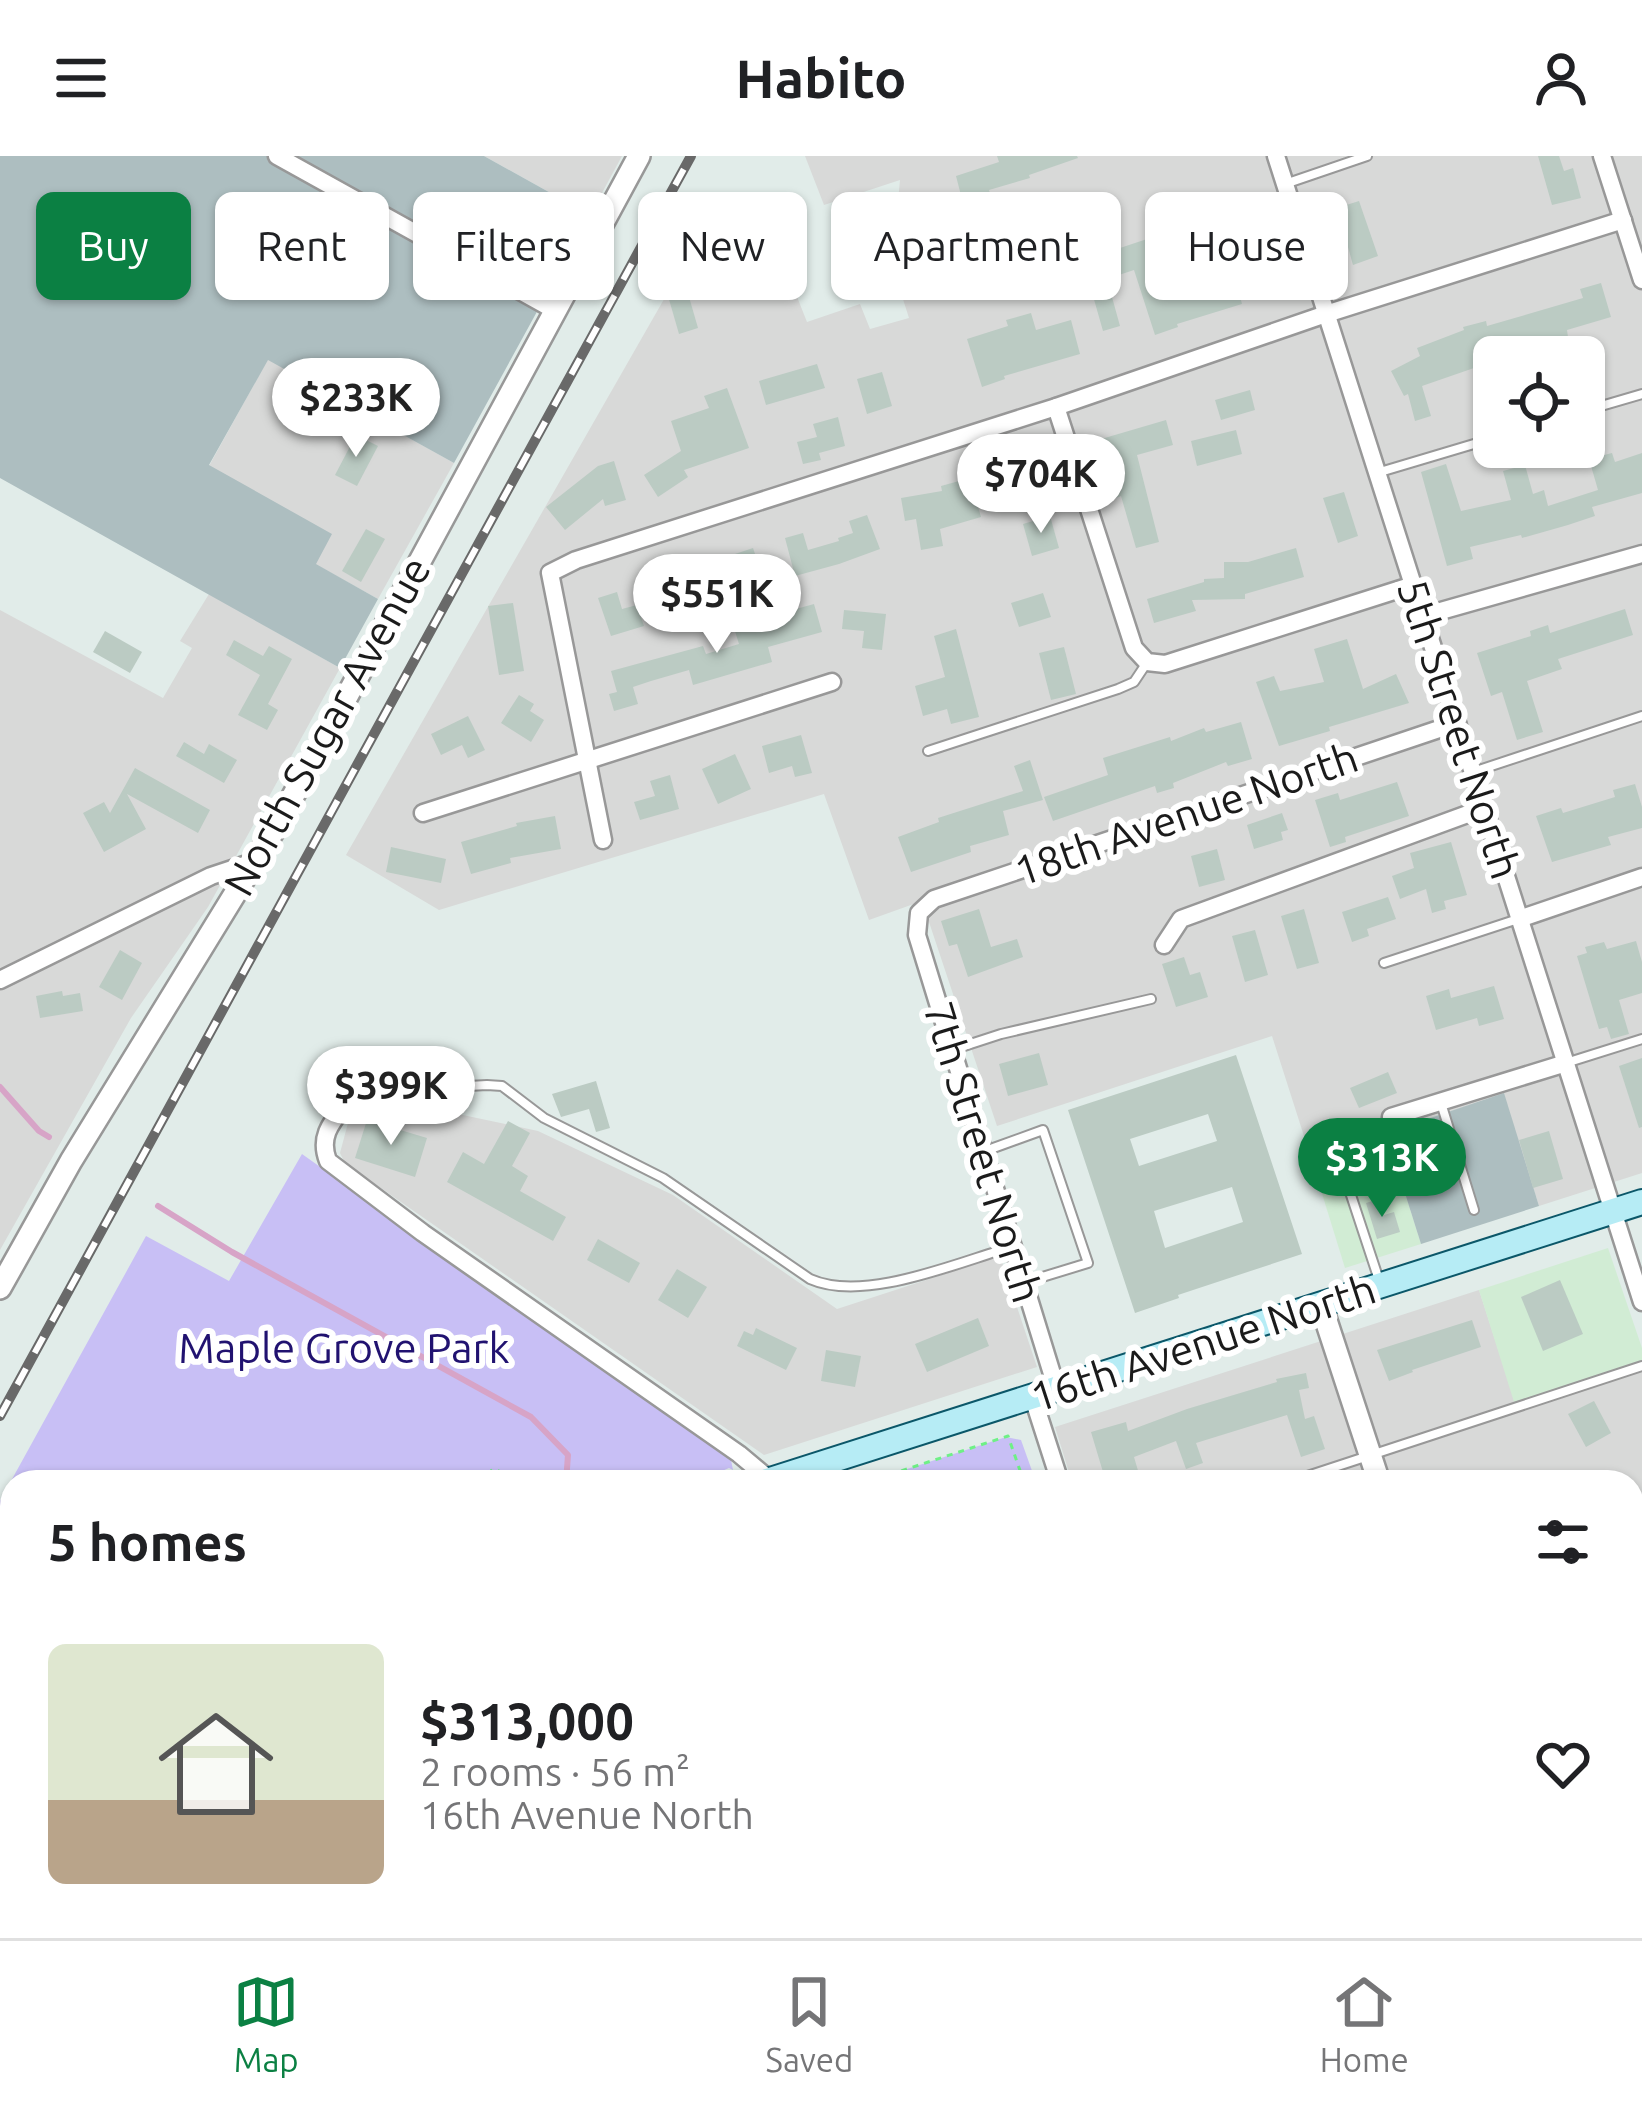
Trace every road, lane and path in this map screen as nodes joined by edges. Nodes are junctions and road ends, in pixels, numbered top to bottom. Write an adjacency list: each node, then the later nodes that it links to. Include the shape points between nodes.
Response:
1 (277, 156): 9 (street)
2 (639, 156): 9 (street, North Sugar Avenue)
3 (1276, 156): 6 (street, 5th Street North)
4 (1367, 156): 6 (lane)
5 (1602, 156): 7 (street)
6 (1285, 184): 10 (street, 5th Street North)
7 (1623, 220): 8 (street); 10 (street)
8 (1642, 280)
9 (556, 311): 29 (street, North Sugar Avenue)
10 (1326, 314): 13 (street); 15 (street, 5th Street North)
11 (1642, 394): 12 (lane)
12 (1605, 405)
13 (1056, 407): 19 (street, via 1134,648); 24 (street, via 550,573)
14 (1473, 444): 15 (lane)
15 (1377, 473): 17 (street, 5th Street North)
16 (1642, 554): 18 (street)
17 (1413, 585): 18 (street, 5th Street North); 19 (street, via 1165,664)
18 (1423, 616): 22 (street, 5th Street North)
19 (1147, 662): 23 (lane, via 1134,682)
20 (832, 682): 24 (street)
21 (1642, 716): 25 (lane)
22 (1457, 724): 25 (street, 5th Street North); 31 (street, 18th Avenue North, via 934,898)
23 (928, 751)
24 (587, 760): 27 (street); 28 (street)
25 (1473, 772): 26 (street, 5th Street North)
26 (1484, 808): 32 (street, 5th Street North); 33 (street, via 1181,919)
27 (423, 813)
28 (602, 840)
29 (254, 862): 35 (street); 51 (street, North Sugar Avenue)
30 (1642, 877): 32 (street)
31 (920, 913): 38 (street, 7th Street North, via 917,935)
32 (1520, 919): 34 (lane); 39 (street, 5th Street North)
33 (1164, 946)
34 (1384, 963)
35 (0, 980)
36 (1151, 999): 38 (lane)
37 (1642, 1039): 39 (lane)
38 (952, 1049): 43 (street, 7th Street North)
39 (1566, 1063): 40 (street); 47 (street, 5th Street North)
40 (1440, 1102): 42 (street); 46 (lane)
41 (344, 1106): 48 (lane, via 432,1088 502,1086 564,1129 663,1178 823,1285 861,1288); 57 (street, via 322,1147 328,1160)
42 (1391, 1117)
43 (983, 1152): 48 (street, 7th Street North); 49 (lane, via 1043,1130 1088,1263)
44 (1387, 1170): 50 (lane, via 1348,1186)
45 (1642, 1202): 47 (main road, 16th Avenue North)
46 (1474, 1210)
47 (1613, 1211): 50 (main road, 16th Avenue North); 52 (street, 5th Street North)
48 (1012, 1247): 49 (street, 7th Street North)
49 (1024, 1282): 55 (street, 7th Street North)
50 (1380, 1285): 53 (main road, 16th Avenue North)
51 (0, 1288)
52 (1642, 1302)
53 (1321, 1305): 55 (main road, 16th Avenue North); 56 (street)
54 (1642, 1366): 56 (lane)
55 (1045, 1394): 58 (main road, 16th Avenue North); 61 (street, 7th Street North)
56 (1370, 1455): 62 (lane); 63 (street)
57 (756, 1470)
58 (802, 1470)
59 (904, 1470): 60 (path, via 1008,1436)
60 (1020, 1470)
61 (1058, 1470)
62 (1325, 1470)
63 (1374, 1470)

